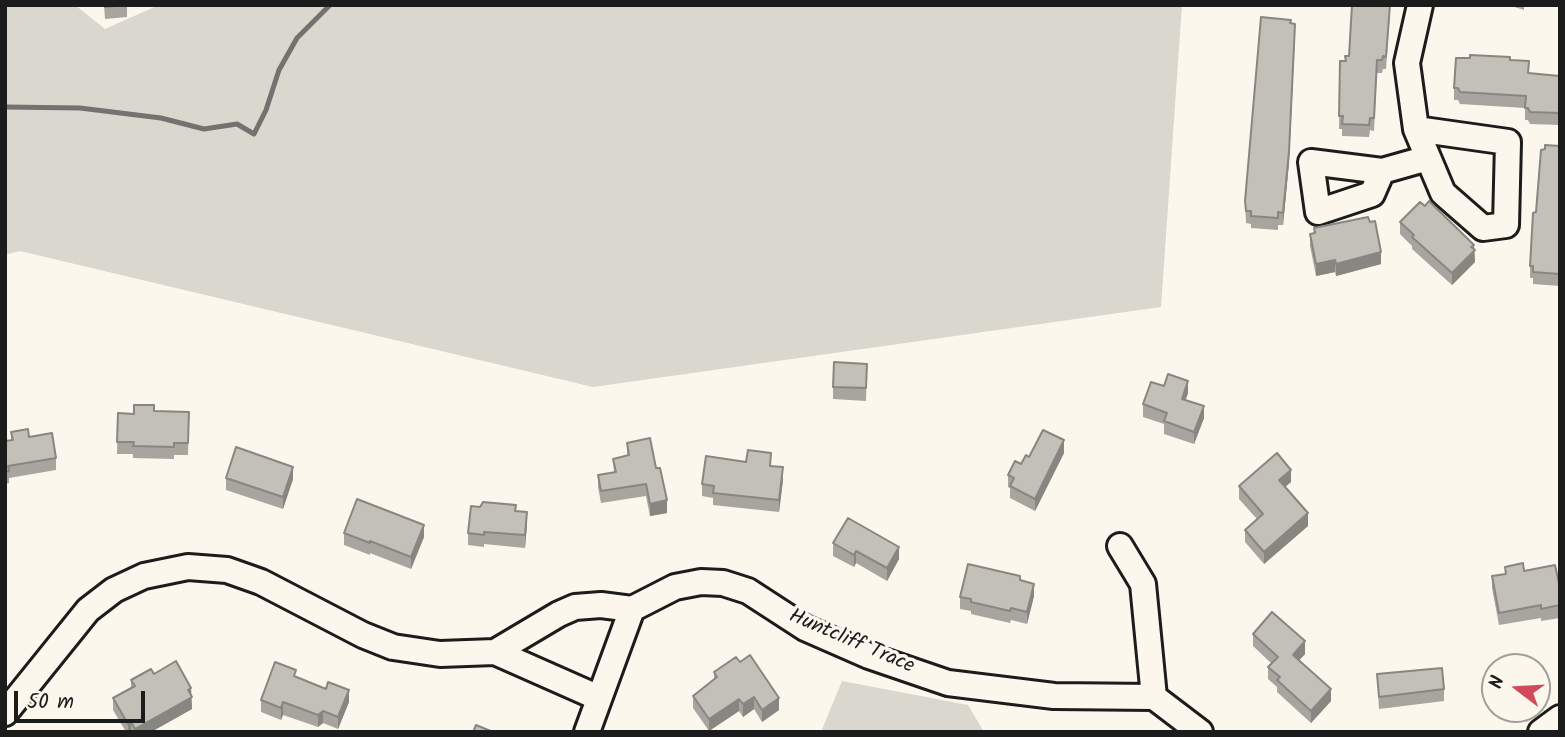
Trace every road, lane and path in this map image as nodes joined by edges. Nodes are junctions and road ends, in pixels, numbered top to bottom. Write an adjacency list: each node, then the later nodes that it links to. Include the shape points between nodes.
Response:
1 (1420, 5): 2 (street, via 1408,63)
2 (1416, 130): 3 (street); 3 (street, via 1508,142 1506,225 1482,228 1443,193)
3 (1428, 158): 4 (street)
4 (1382, 171)
5 (1120, 546): 8 (street, via 1143,584)
6 (632, 609): 7 (street, via 575,607); 8 (street, Huntcliff Trace, via 676,587 723,583 748,591 805,628 948,683 1055,696); 9 (street)
7 (495, 652): 9 (street); 10 (street, via 440,654 393,647 261,582 228,570 188,568 144,576 114,590 88,610)
8 (1154, 697): 13 (street)
9 (598, 698): 12 (street)
10 (5, 713)
11 (1560, 718): 14 (street)
12 (587, 732)
13 (1200, 732)
14 (1541, 732)

